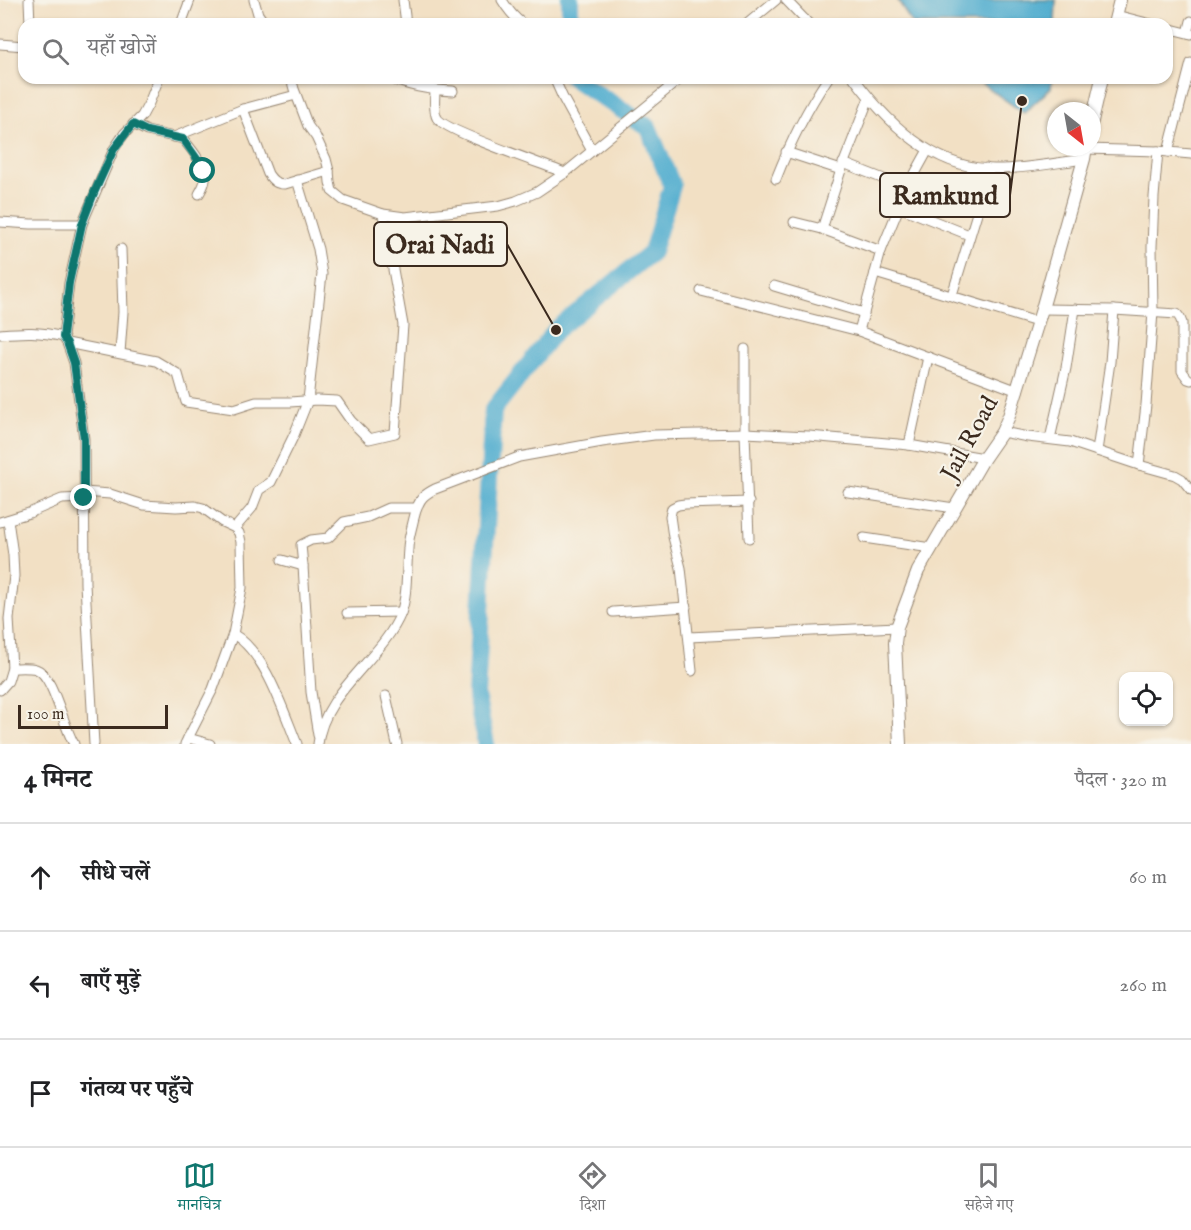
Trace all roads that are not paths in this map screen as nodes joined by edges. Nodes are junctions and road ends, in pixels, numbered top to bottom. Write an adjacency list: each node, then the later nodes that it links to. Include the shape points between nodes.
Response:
1 (29, 0): 9 (street)
2 (190, 0): 10 (street)
3 (254, 0): 11 (street)
4 (403, 0): 12 (street)
5 (502, 0): 13 (street)
6 (776, 0): 14 (street)
7 (786, 0): 15 (street)
8 (1120, 0): 16 (street)
9 (30, 18)
10 (183, 18)
11 (261, 18)
12 (405, 18)
13 (514, 18)
14 (754, 18)
15 (803, 18)
16 (1116, 18)
17 (1191, 21): 19 (street)
18 (1173, 29): 19 (street)
19 (1190, 33)
20 (0, 45): 21 (street)
21 (18, 46)
22 (1191, 63): 41 (street)
23 (157, 84): 37 (street, via 142,116)
24 (293, 84): 33 (street)
25 (407, 84): 31 (street)
26 (557, 84): 40 (street)
27 (674, 84): 40 (street)
28 (824, 84): 42 (street)
29 (858, 84): 34 (street)
30 (1101, 84): 35 (street)
31 (435, 90): 32 (street); 50 (street, via 435,115 443,124)
32 (453, 91)
33 (296, 95): 36 (street); 49 (street)
34 (869, 98): 39 (street, via 912,141); 47 (street)
35 (1096, 102)
36 (243, 109): 38 (street); 52 (street, via 273,181 285,184)
37 (133, 124): 38 (street); 59 (street, via 114,149)
38 (174, 137): 54 (street, via 183,139 200,163 205,178)
39 (928, 150): 48 (street, via 950,161); 53 (street)
40 (592, 151): 50 (street)
41 (1163, 151): 43 (street); 44 (street); 71 (street, via 1153,217)
42 (786, 152): 47 (street); 51 (street)
43 (1101, 152)
44 (1191, 154)
45 (1069, 156): 48 (street, via 1020,168)
46 (1084, 156): 68 (street, Jail Road)
47 (842, 167): 53 (street); 60 (street)
48 (986, 168): 61 (street, via 981,200)
49 (329, 171): 52 (street); 56 (street, via 332,191 337,196)
50 (565, 172): 56 (street, via 537,192 498,206 405,217)
51 (776, 179)
52 (297, 180): 82 (street, via 322,274)
53 (907, 188): 55 (street)
54 (200, 194)
55 (899, 207): 61 (street); 63 (street)
56 (383, 214): 82 (street, via 403,325 395,433 369,439 337,401)
57 (0, 222): 59 (street)
58 (794, 222): 60 (street)
59 (82, 224): 76 (street, via 69,283)
60 (822, 229): 63 (street)
61 (969, 235): 67 (street)
62 (121, 249): 78 (street)
63 (881, 251): 64 (street)
64 (875, 273): 67 (street); 72 (street)
65 (774, 286): 72 (street)
66 (701, 291): 74 (street)
67 (952, 295): 73 (street)
68 (1042, 309): 69 (street); 73 (street, Jail Road)
69 (1075, 309): 70 (street); 85 (street)
70 (1114, 310): 71 (street); 87 (street)
71 (1153, 312): 80 (street, via 1177,314 1180,318 1182,371); 89 (street)
72 (864, 313): 74 (street)
73 (1037, 322): 81 (street, Jail Road)
74 (859, 331): 79 (street)
75 (0, 334): 76 (street, via 26,331)
76 (65, 340): 78 (street); 93 (street, via 74,363 84,439)
77 (745, 349): 84 (street)
78 (120, 353): 82 (street, via 156,361 178,374 186,402 234,410 256,402)
79 (928, 357): 81 (street); 86 (street)
80 (1191, 380)
81 (1018, 391): 83 (street, Jail Road)
82 (308, 400): 98 (street, via 271,482 259,490 252,508)
83 (1002, 432): 85 (street); 88 (street, Jail Road)
84 (745, 433): 86 (street); 94 (street); 95 (street, via 654,435 519,457 435,489 423,497)
85 (1050, 439): 87 (street)
86 (909, 445): 88 (street)
87 (1097, 451): 89 (street)
88 (984, 459): 96 (street, Jail Road)
89 (1139, 465): 90 (street)
90 (1187, 481): 91 (street)
91 (1191, 490)
92 (848, 492): 96 (street)
93 (84, 495): 97 (street); 98 (street, via 110,494 144,505 195,506); 119 (street)
94 (749, 502): 99 (street); 104 (street, via 672,508 670,516)
95 (417, 508): 103 (street, via 388,508 344,522 328,538 301,545); 105 (street, via 408,546)
96 (954, 508): 101 (street, Jail Road)
97 (4, 521): 108 (street, via 14,576)
98 (236, 528): 110 (street, via 241,542 242,588)
99 (749, 538)
100 (864, 538): 101 (street)
101 (931, 548): 109 (street, Jail Road)
102 (282, 560): 103 (street)
103 (303, 566): 117 (street)
104 (686, 607): 106 (street); 111 (street)
105 (401, 612): 107 (street); 117 (street, via 393,629 337,698)
106 (613, 612)
107 (346, 613)
108 (5, 618): 112 (street)
109 (897, 627): 111 (street); 123 (street, Jail Road, via 894,643)
110 (233, 634): 116 (street, via 213,689); 121 (street, via 260,660)
111 (689, 637): 113 (street)
112 (12, 668): 114 (street); 118 (street, via 38,669 46,676)
113 (692, 670)
114 (0, 690)
115 (386, 696): 122 (street)
116 (186, 741): 120 (street)
117 (318, 741)
118 (74, 744)
119 (94, 744)
120 (210, 744)
121 (297, 744)
122 (397, 744)
123 (900, 744)

